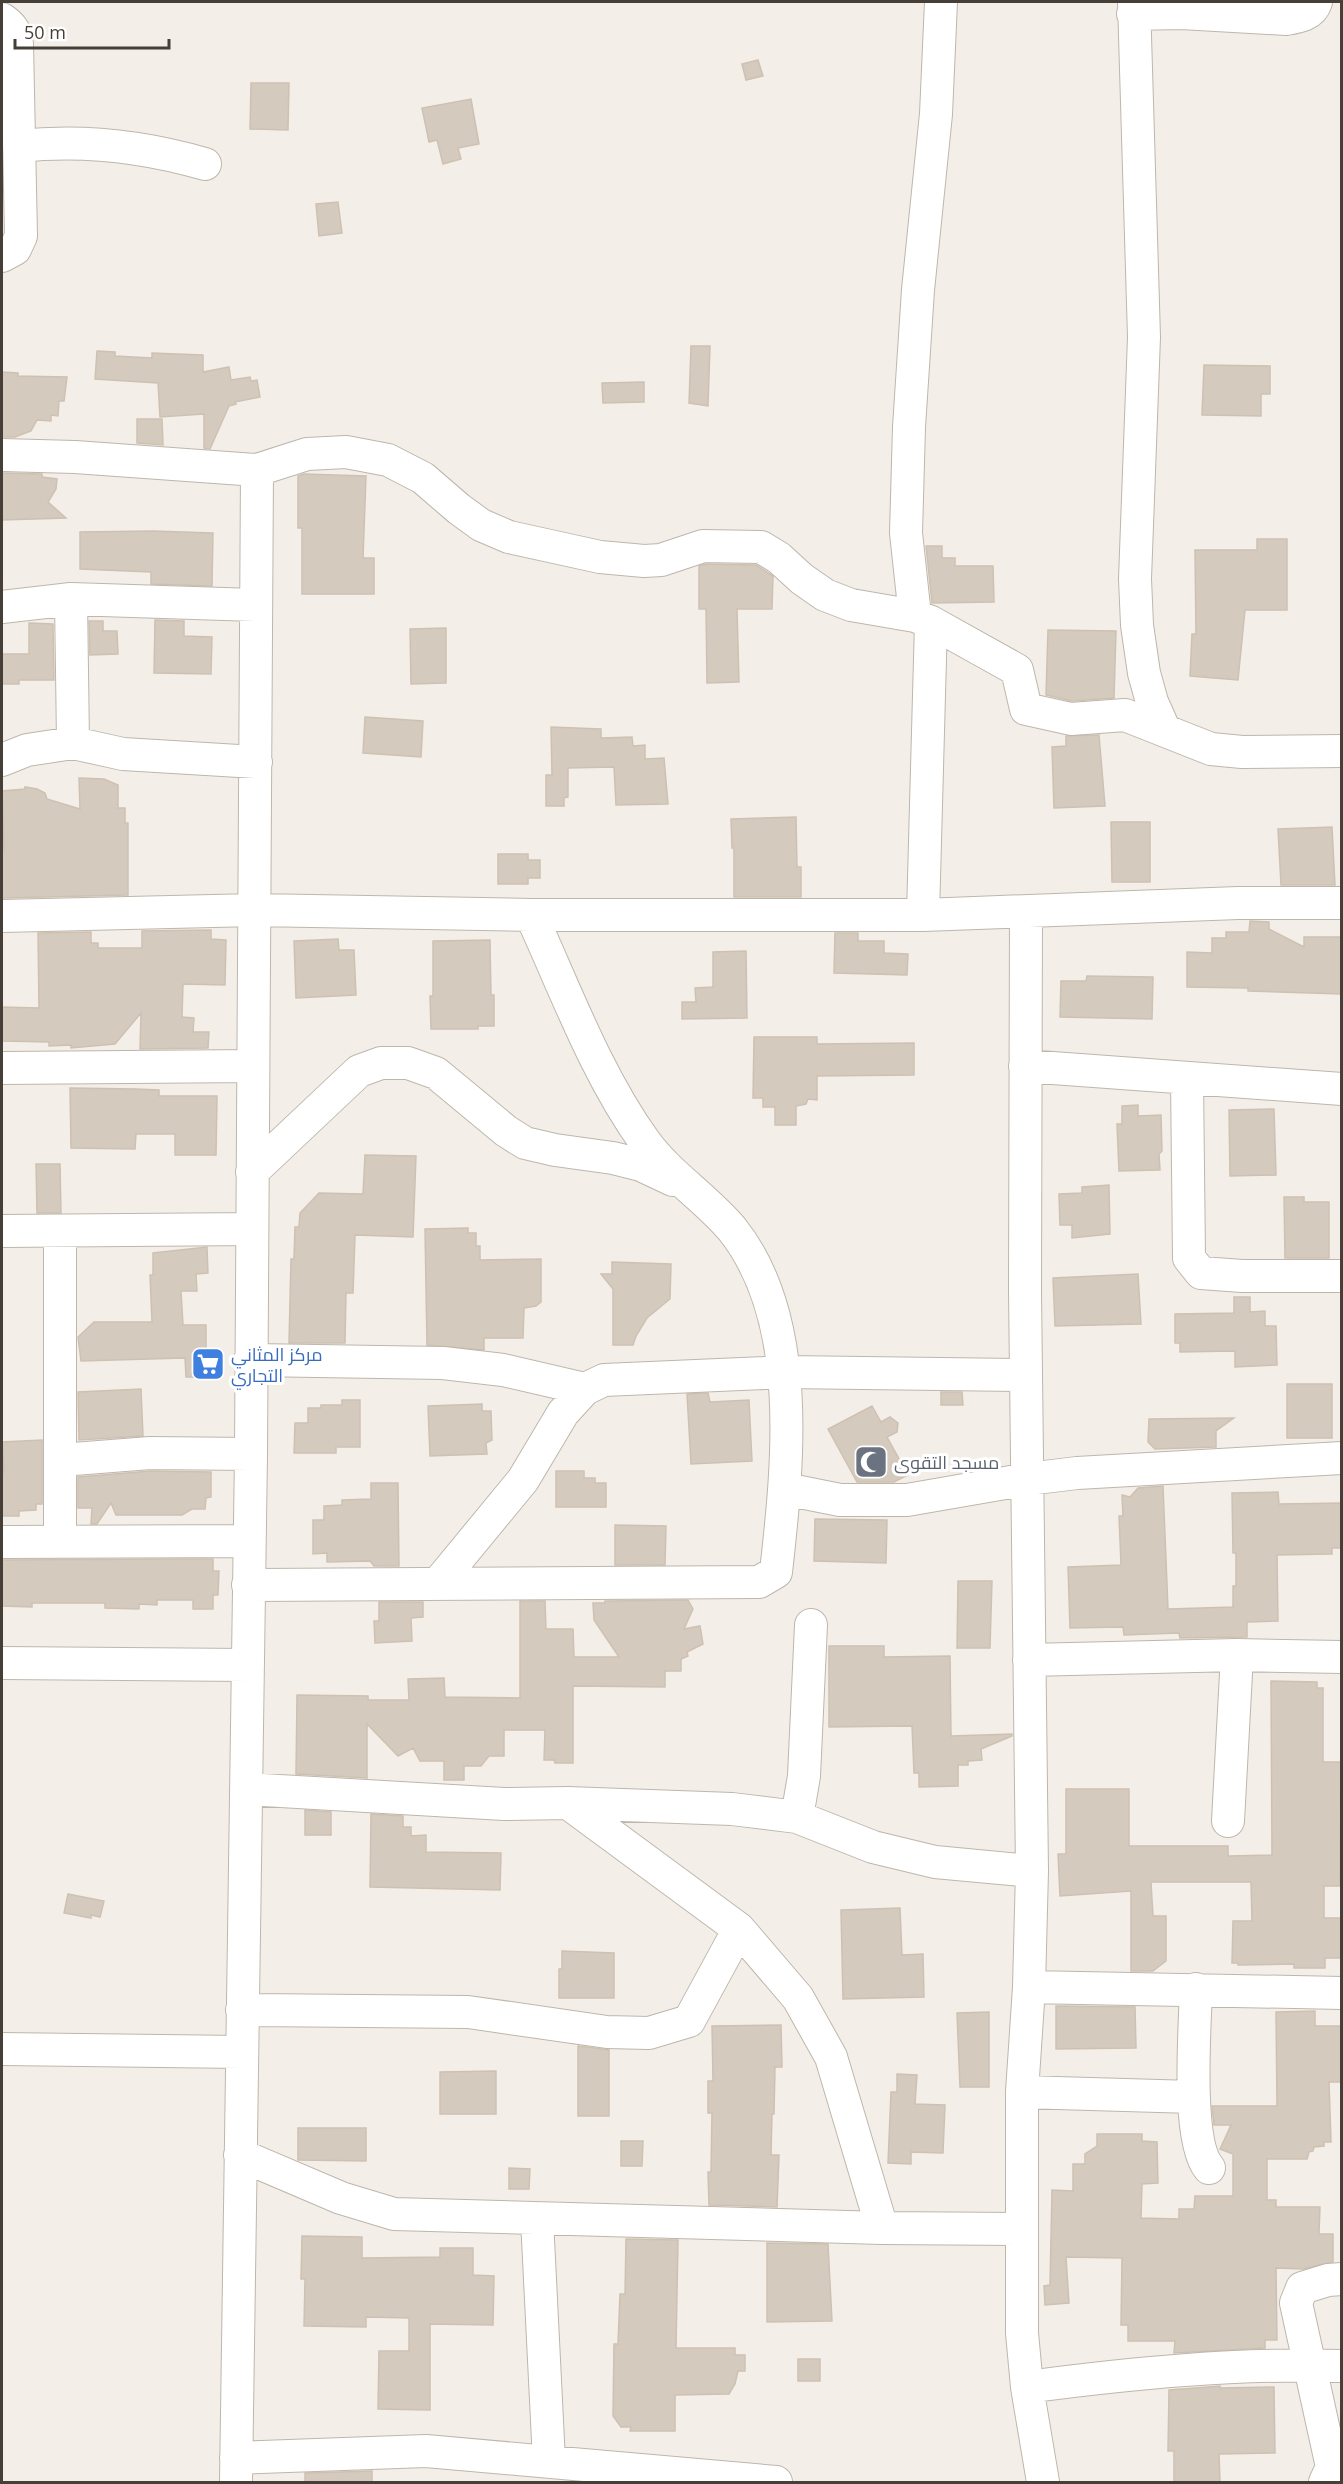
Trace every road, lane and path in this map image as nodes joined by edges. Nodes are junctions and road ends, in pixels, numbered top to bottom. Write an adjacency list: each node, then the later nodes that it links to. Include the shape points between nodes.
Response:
1 (940, 2): 13 (street, via 936,114 909,427 906,533)
2 (1316, 2): 3 (street, via 1303,16 1286,19)
3 (1134, 8): 14 (street, via 1144,337 1137,625 1144,673)
4 (2, 19): 5 (street, via 16,34)
5 (19, 146): 6 (street, via 75,142 148,150); 7 (street, via 21,236 15,249)
6 (205, 164)
7 (2, 256)
8 (2, 455): 9 (street)
9 (257, 470): 11 (street); 13 (street, via 307,454 346,452 388,460 423,478 481,525 509,537 600,557 644,561 661,560 703,546 760,547 825,595 851,606)
10 (70, 599): 11 (street); 12 (street); 15 (street)
11 (255, 605): 18 (street)
12 (2, 606)
13 (923, 619): 14 (street, via 1017,670 1026,710 1071,719 1125,715); 23 (street)
14 (1164, 729): 16 (street, via 1211,749)
15 (73, 743): 17 (street, via 27,750); 18 (street, via 123,754)
16 (1341, 751)
17 (2, 760)
18 (256, 762): 20 (street)
19 (1341, 903): 21 (street)
20 (255, 910): 22 (street); 24 (street); 25 (street)
21 (1026, 912): 23 (street); 26 (street)
22 (531, 915): 23 (street); 31 (street, via 611,1089 646,1144)
23 (923, 915)
24 (2, 916)
25 (253, 1066): 27 (street); 30 (street)
26 (1026, 1066): 28 (street); 38 (street)
27 (2, 1068)
28 (1187, 1079): 29 (street); 35 (street, via 1189,1258 1202,1273)
29 (1341, 1089)
30 (252, 1172): 31 (street, via 359,1071 381,1063 408,1063 436,1073 525,1143 641,1165); 32 (street)
31 (687, 1187): 37 (street, via 731,1229 761,1274)
32 (252, 1229): 34 (street); 36 (street)
33 (2, 1231): 34 (street)
34 (60, 1231): 42 (street)
35 (1341, 1276)
36 (250, 1360): 39 (street, via 443,1363 503,1370); 40 (street)
37 (785, 1371): 38 (street); 39 (street, via 604,1380); 44 (street)
38 (1025, 1375): 43 (street)
39 (585, 1389): 48 (street, via 563,1413 523,1479)
40 (251, 1454): 42 (street, via 150,1453); 45 (street)
41 (1341, 1458): 43 (street)
42 (62, 1460): 47 (street)
43 (1028, 1479): 44 (street, via 907,1500 840,1500); 53 (street)
44 (785, 1489): 48 (street, via 776,1572 759,1582)
45 (249, 1541): 47 (street); 49 (street)
46 (2, 1542): 47 (street)
47 (60, 1542)
48 (439, 1582): 49 (street)
49 (248, 1585): 55 (street)
50 (811, 1625): 58 (street, via 804,1776)
51 (1237, 1655): 52 (street); 53 (street); 59 (street)
52 (1341, 1657)
53 (1029, 1660): 60 (street)
54 (2, 1663): 55 (street)
55 (248, 1665): 56 (street)
56 (246, 1789): 57 (street, via 504,1804); 65 (street)
57 (568, 1803): 58 (street, via 732,1809); 61 (street)
58 (797, 1817): 60 (street, via 873,1847 935,1862)
59 (1228, 1821)
60 (1032, 1871): 62 (street)
61 (739, 1929): 65 (street, via 689,2021 649,2033 607,2032 468,2012); 73 (street, via 798,1998 831,2057)
62 (1029, 1987): 63 (street); 68 (street)
63 (1196, 1989): 64 (street); 69 (street)
64 (1341, 1993)
65 (242, 2010): 67 (street)
66 (2, 2049): 67 (street)
67 (241, 2052): 70 (street)
68 (1022, 2092): 69 (street); 74 (street)
69 (1193, 2097): 71 (street, via 1201,2159)
70 (240, 2155): 72 (street, via 341,2198 394,2214); 80 (street)
71 (1209, 2168)
72 (537, 2219): 73 (street); 79 (street)
73 (882, 2228): 74 (street)
74 (1021, 2229): 78 (street)
75 (1341, 2279): 76 (street, via 1302,2288 1296,2303)
76 (1310, 2365): 77 (street); 78 (street, via 1186,2369); 83 (street, via 1332,2467)
77 (1341, 2366)
78 (1027, 2387): 82 (street)
79 (549, 2461): 80 (street, via 426,2451); 81 (street)
80 (236, 2470)
81 (776, 2482)
82 (1043, 2482)
83 (1325, 2482)

